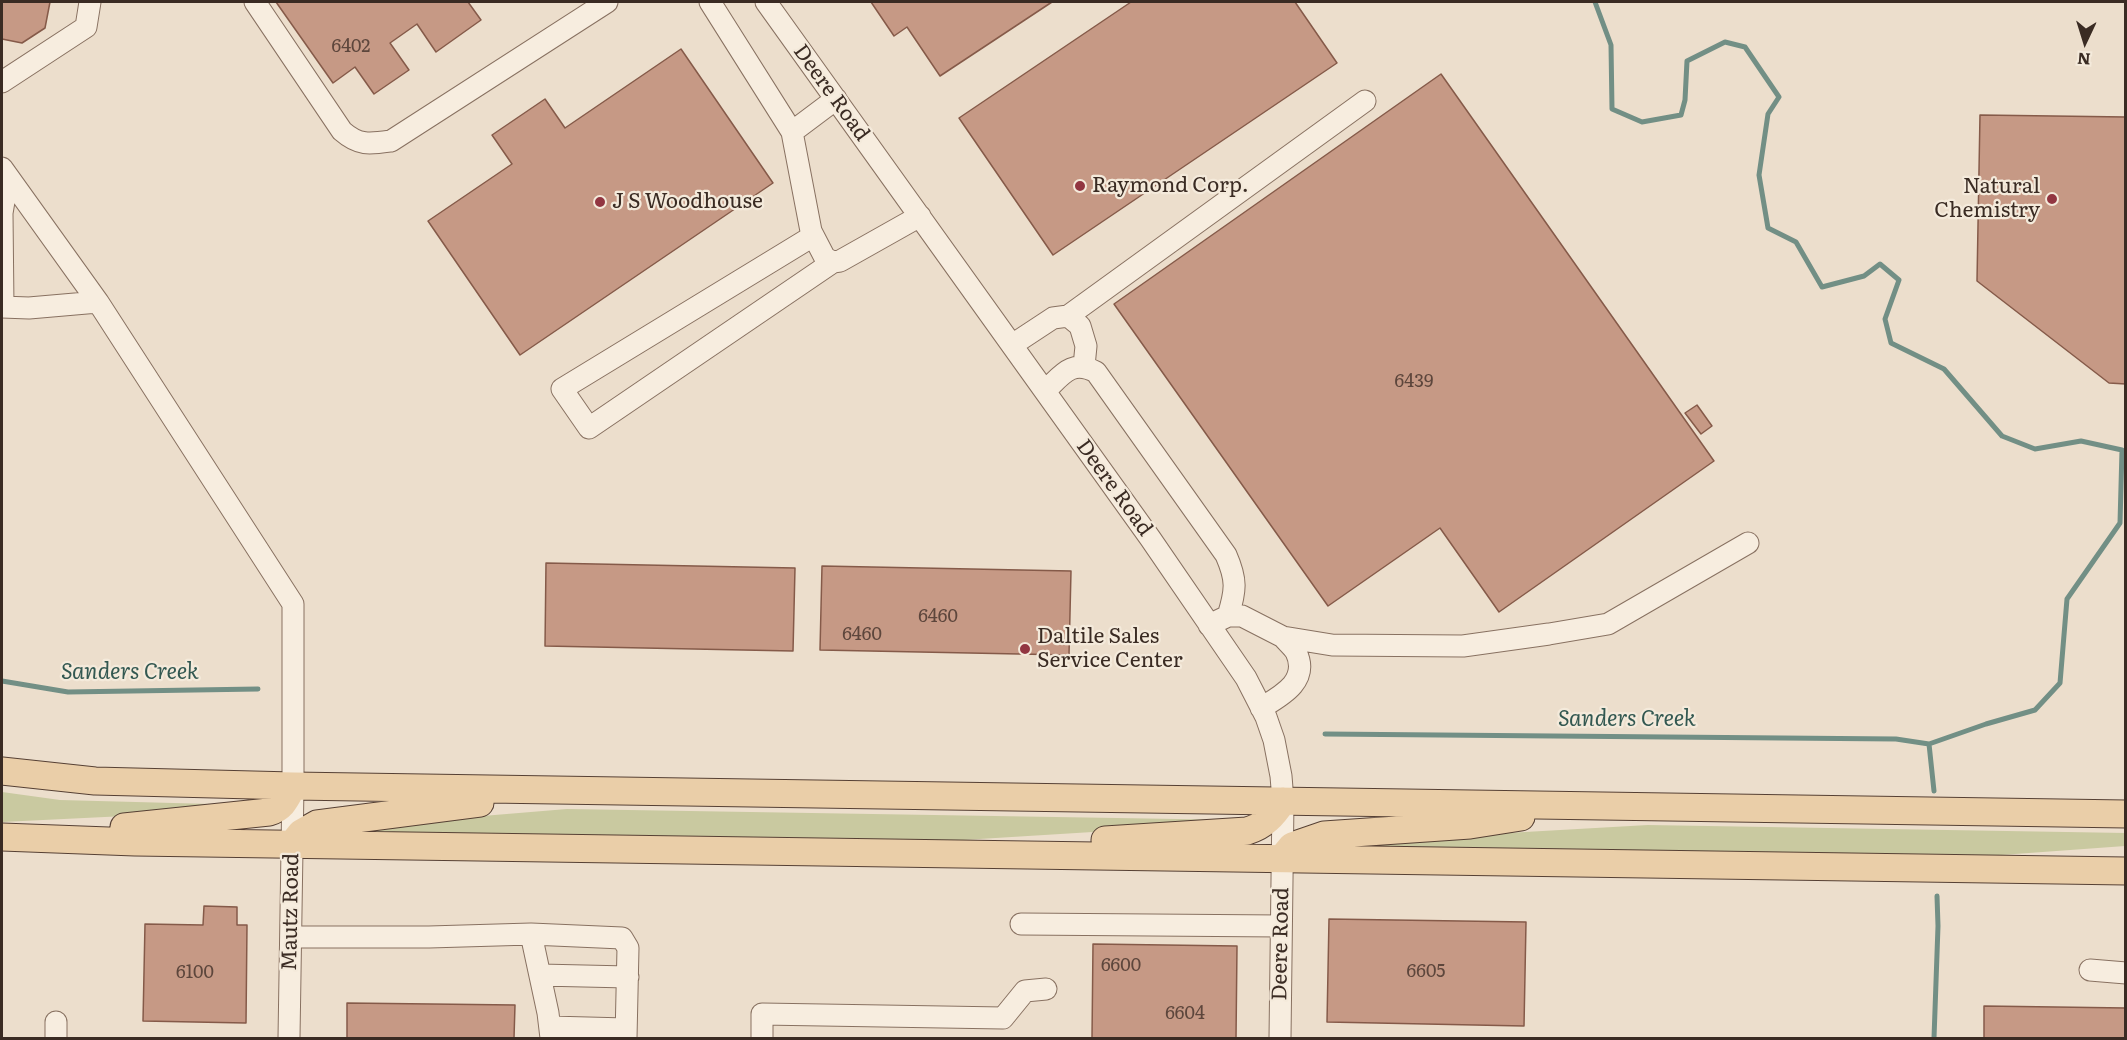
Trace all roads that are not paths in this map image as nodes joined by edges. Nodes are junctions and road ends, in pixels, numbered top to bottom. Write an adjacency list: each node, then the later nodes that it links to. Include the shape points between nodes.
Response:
1 (90, 2): 6 (street, via 86,27)
2 (255, 2): 3 (street, via 342,131 353,140 371,144 391,141)
3 (607, 2)
4 (710, 2): 9 (street)
5 (766, 2): 7 (street, Deere Road)
6 (2, 82)
7 (836, 99): 9 (street); 11 (street, Deere Road)
8 (1365, 101): 16 (street)
9 (792, 132): 12 (street)
10 (5, 173): 14 (street, Mautz Road); 15 (street)
11 (920, 216): 13 (street); 17 (street, Deere Road)
12 (813, 236): 13 (street, via 825,258); 13 (street, via 562,389 589,428)
13 (833, 262)
14 (98, 302): 15 (street); 26 (street, Mautz Road, via 293,604)
15 (2, 307)
16 (1068, 316): 17 (street, via 1053,318); 18 (street, via 1080,326 1086,346)
17 (1012, 345): 19 (street, Deere Road)
18 (1084, 366): 19 (street, via 1070,368); 21 (street, via 1096,372 1226,555 1234,575 1234,599)
19 (1045, 391): 22 (street, Deere Road)
20 (1748, 543): 23 (street, via 1608,624 1463,646 1332,645)
21 (1228, 616): 22 (street); 23 (street, via 1242,616)
22 (1209, 625): 24 (street, Deere Road, via 1246,678)
23 (1283, 637): 24 (street, via 1296,652 1297,678 1287,693)
24 (1261, 708): 28 (street, Deere Road, via 1274,740)
25 (2, 771): 26 (main road, via 95,781)
26 (293, 786): 27 (main road); 31 (main road, via 284,803 268,812); 32 (street, Mautz Road)
27 (574, 790): 28 (main road); 32 (main road, via 317,824)
28 (1283, 801): 29 (main road); 33 (main road, via 1269,820 1247,831 1117,838); 34 (street, Deere Road)
29 (1597, 805): 30 (main road); 34 (main road, via 1470,825 1324,835 1292,846)
30 (2126, 814)
31 (6, 837): 32 (main road)
32 (292, 844): 33 (main road); 41 (street, Mautz Road)
33 (982, 854): 34 (main road)
34 (1282, 858): 36 (main road); 39 (street, Deere Road)
35 (2126, 858): 36 (main road)
36 (2033, 870): 37 (main road)
37 (2126, 872)
38 (1021, 924): 39 (street)
39 (1281, 926): 51 (street, Deere Road)
40 (531, 933): 41 (street); 44 (street); 45 (street, via 622,938 628,948)
41 (291, 937): 49 (street, Mautz Road)
42 (2090, 970): 43 (street)
43 (2126, 973)
44 (540, 975): 45 (street); 47 (street)
45 (628, 977): 48 (street)
46 (1046, 988): 50 (street, via 1025,991 1003,1018 762,1014)
47 (550, 1033): 48 (street)
48 (626, 1034)
49 (289, 1038)
50 (762, 1038)
51 (1280, 1038)

